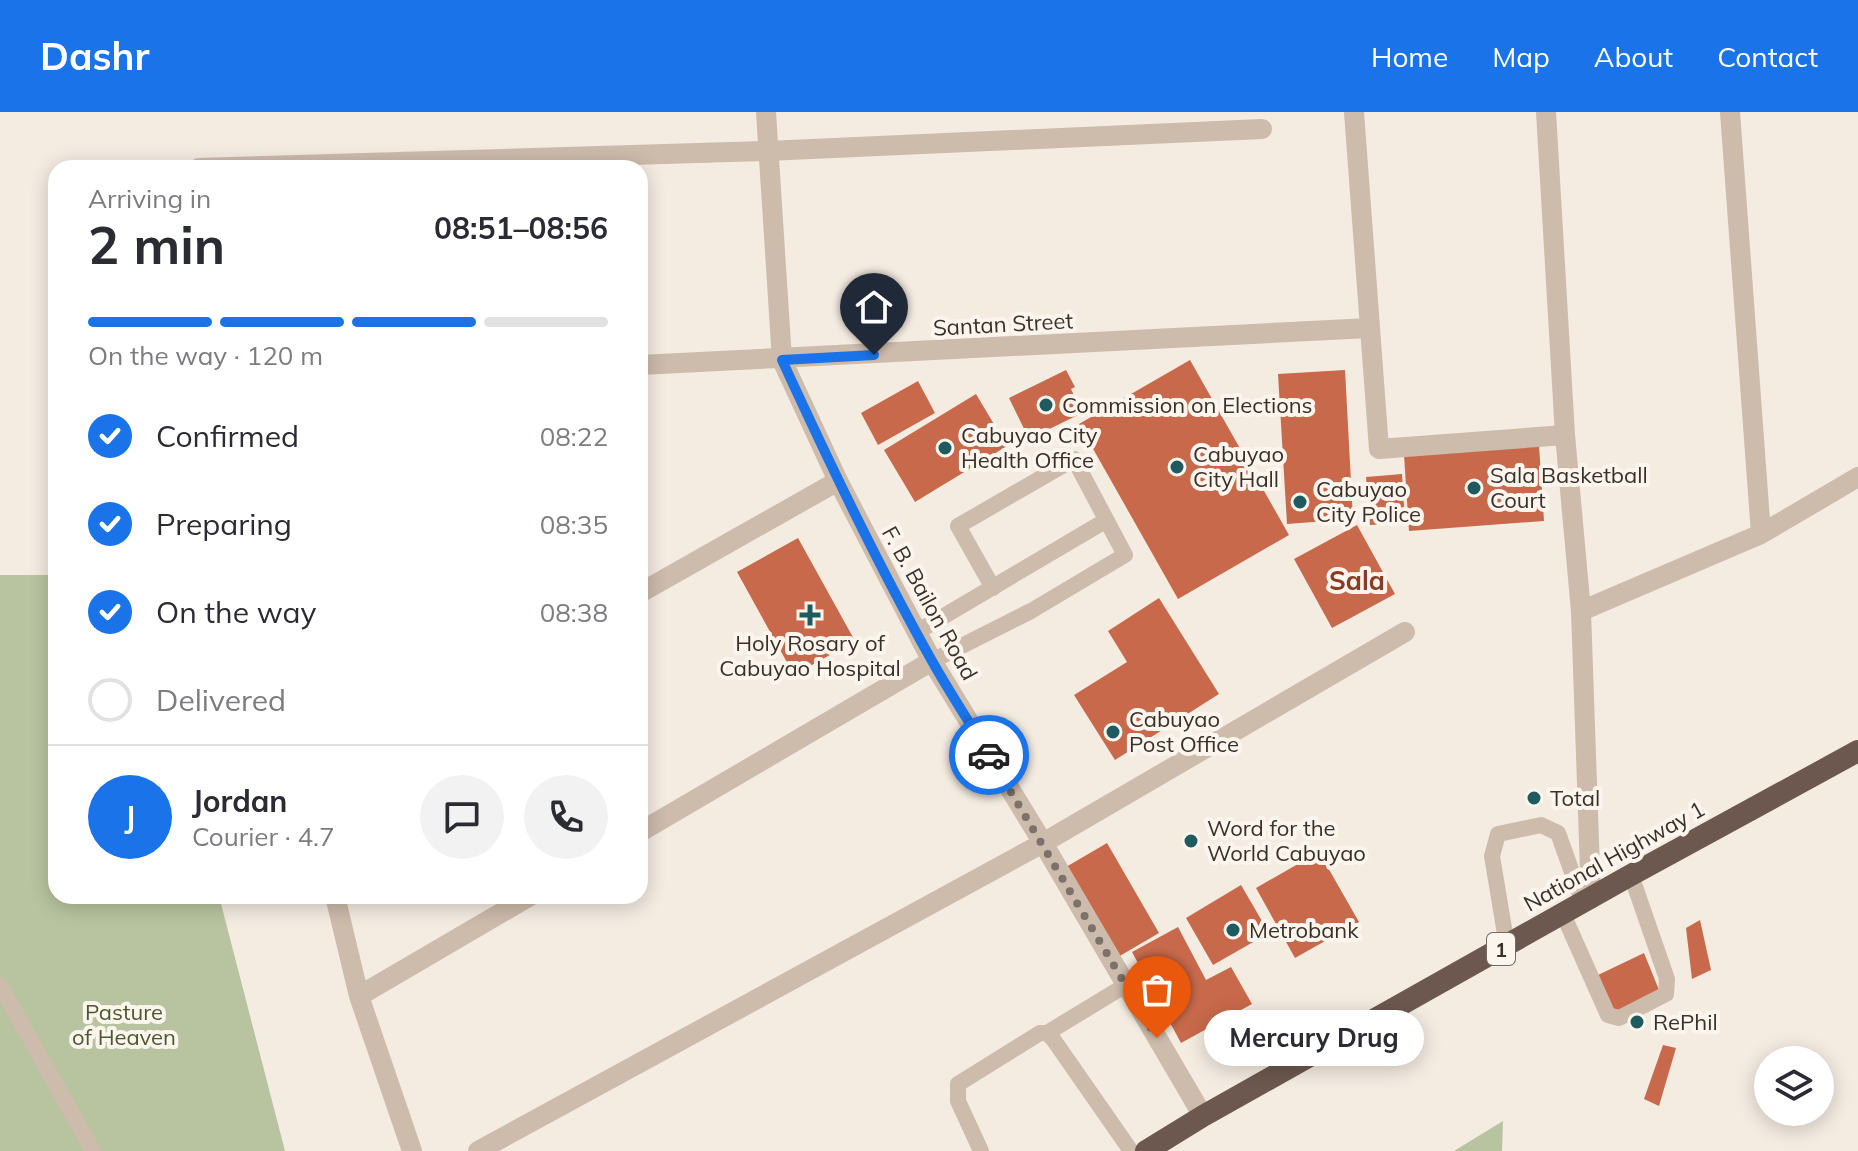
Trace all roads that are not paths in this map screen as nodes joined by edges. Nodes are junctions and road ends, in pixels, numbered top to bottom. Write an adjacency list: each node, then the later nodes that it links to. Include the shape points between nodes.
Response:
1 (766, 112): 6 (street, F. B. Bailon Road)
2 (1354, 112): 8 (street)
3 (1546, 112): 11 (street)
4 (1730, 112): 15 (street)
5 (1262, 129): 6 (street)
6 (767, 151): 7 (street); 9 (street, F. B. Bailon Road)
7 (466, 160)
8 (1369, 328): 9 (street, Santan Street); 11 (street, via 1379,449)
9 (782, 360): 10 (street, Santan Street); 13 (street, F. B. Bailon Road)
10 (648, 365)
11 (1565, 435): 18 (street)
12 (1858, 477): 15 (street)
13 (838, 481): 16 (street); 19 (street, F. B. Bailon Road)
14 (1105, 521): 17 (lane); 17 (lane, via 1074,459 958,526); 21 (lane, via 1125,555)
15 (1761, 534): 18 (street)
16 (648, 588)
17 (993, 588): 19 (lane)
18 (1581, 611): 28 (street)
19 (917, 632): 21 (street, F. B. Bailon Road)
20 (1405, 632): 24 (street)
21 (932, 661): 23 (street); 24 (street, F. B. Bailon Road)
22 (1858, 751): 25 (highway, National Highway 1 / 1)
23 (648, 827)
24 (1043, 843): 31 (street, F. B. Bailon Road); 37 (street)
25 (1631, 875): 28 (highway, National Highway 1 / 1); 28 (lane, via 1667,979 1666,994 1619,1018 1608,1015)
26 (337, 904): 32 (street)
27 (516, 904): 32 (street)
28 (1579, 905): 29 (highway, National Highway 1 / 1); 29 (lane, via 1558,833 1541,825 1498,834 1492,856)
29 (1507, 946): 34 (highway, National Highway 1 / 1)
30 (0, 985): 35 (lane)
31 (1126, 985): 33 (lane); 34 (street, F. B. Bailon Road)
32 (359, 996): 36 (street)
33 (1047, 1033): 38 (lane, via 958,1084 958,1101); 39 (lane)
34 (1203, 1116): 40 (highway, National Highway 1 / 1)
35 (93, 1151)
36 (412, 1151)
37 (478, 1151)
38 (981, 1151)
39 (1131, 1151)
40 (1146, 1151)

